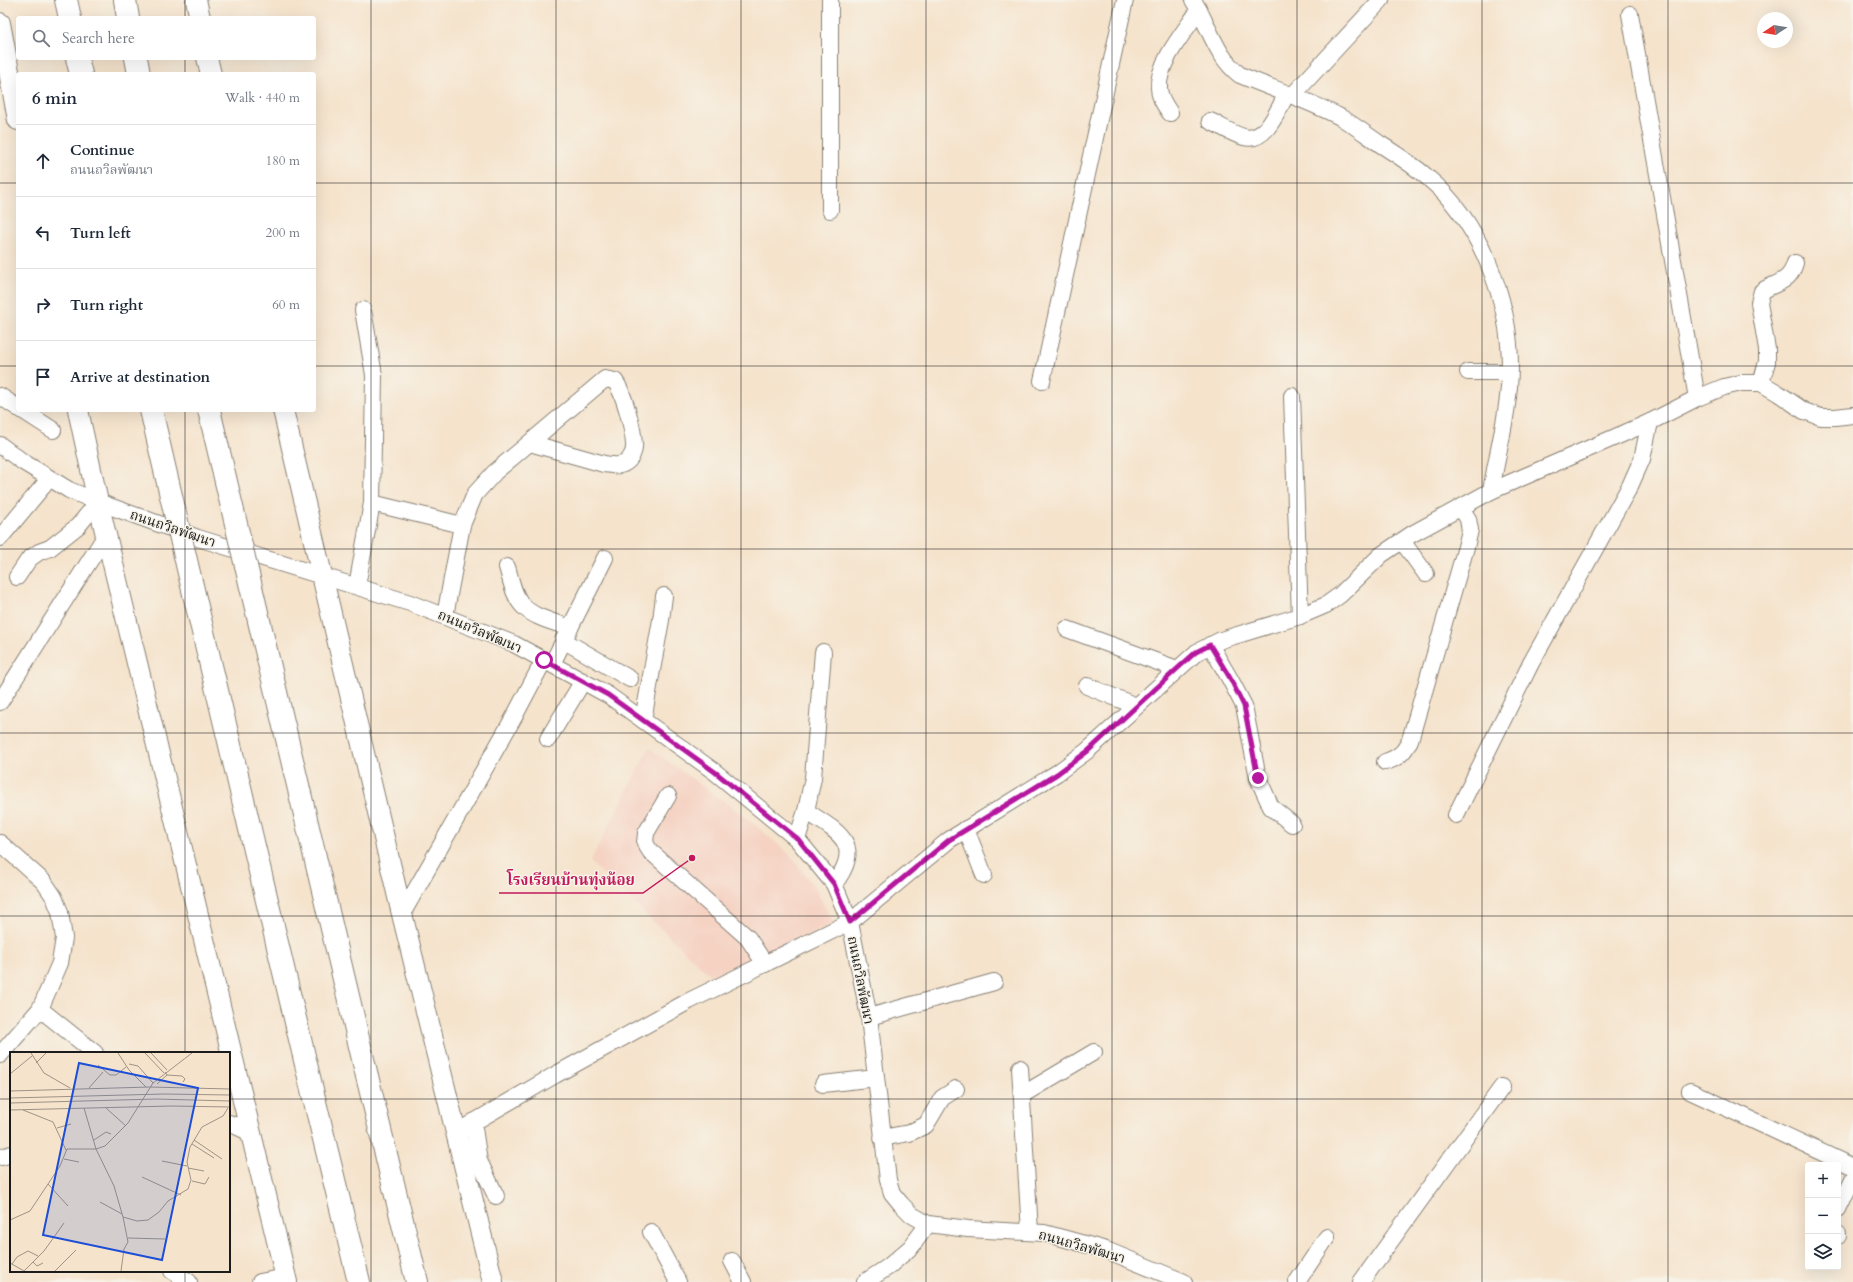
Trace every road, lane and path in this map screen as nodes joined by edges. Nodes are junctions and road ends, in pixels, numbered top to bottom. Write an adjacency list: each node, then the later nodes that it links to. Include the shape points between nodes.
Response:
1 (66, 0): 9 (highway)
2 (125, 0): 10 (highway)
3 (196, 0): 11 (main road)
4 (830, 0): 23 (street)
5 (1125, 0): 28 (street)
6 (1381, 0): 19 (street)
7 (1196, 5): 19 (street, via 1229,68); 21 (street, via 1159,77 1161,99)
8 (1630, 14): 32 (street)
9 (70, 16)
10 (128, 16)
11 (200, 16)
12 (0, 23): 20 (main road)
13 (78, 60): 16 (highway)
14 (136, 60): 17 (highway)
15 (208, 60): 18 (main road)
16 (81, 72)
17 (139, 72)
18 (211, 72)
19 (1289, 95): 22 (street, via 1270,124 1253,138 1244,138); 27 (street, via 1340,118 1372,138 1428,178 1450,202 1473,233 1491,270 1508,337)
20 (16, 109)
21 (1170, 113)
22 (1210, 121)
23 (830, 210)
24 (1795, 264): 29 (street, via 1787,279 1762,291 1760,303 1767,355 1766,371)
25 (363, 310): 47 (street, via 374,375)
26 (1468, 372): 27 (street)
27 (1509, 372): 45 (street, via 1508,395)
28 (1042, 381)
29 (1761, 383): 32 (street, via 1735,385); 39 (street, via 1804,411 1821,417)
30 (0, 396): 33 (street)
31 (1292, 396): 61 (street)
32 (1697, 398): 40 (street)
33 (16, 407)
34 (25, 412): 41 (street)
35 (78, 412): 46 (main road)
36 (151, 412): 118 (highway, bridge)
37 (209, 412): 119 (highway, bridge)
38 (283, 412): 56 (main road)
39 (1853, 414)
40 (1650, 422): 45 (street); 78 (street, via 1642,459 1630,486 1531,663)
41 (52, 430)
42 (530, 443): 42 (street, via 605,379 615,381 621,390 635,445 625,464 604,464); 49 (street, via 495,472 475,494)
43 (0, 445): 44 (street, ถนนถวิลพัฒนา)
44 (49, 479): 46 (street, ถนนถวิลพัฒนา); 51 (street)
45 (1492, 491): 48 (street)
46 (98, 502): 50 (main road); 56 (street, ถนนถวิลพัฒนา, via 198,538); 57 (street, via 78,526 50,548 29,559)
47 (372, 503): 49 (street); 58 (street)
48 (1461, 508): 52 (street); 75 (street, via 1468,519 1470,530 1449,607 1406,748 1394,759)
49 (462, 525): 60 (street)
50 (106, 535): 71 (street); 103 (main road)
51 (0, 538)
52 (1402, 541): 55 (street); 61 (street, via 1382,555 1340,595 1326,605)
53 (605, 558): 63 (street)
54 (507, 567): 63 (street, via 523,607)
55 (1426, 574)
56 (323, 576): 58 (street, ถนนถวิลพัฒนา); 85 (main road)
57 (17, 577)
58 (357, 586): 60 (street, ถนนถวิลพัฒนา)
59 (664, 596): 73 (street, via 662,620)
60 (445, 616): 66 (street, ถนนถวิลพัฒนา, via 514,644)
61 (1300, 616): 64 (street, via 1239,633)
62 (1067, 629): 67 (street)
63 (566, 634): 66 (street); 68 (street)
64 (1210, 645): 67 (street, via 1196,652); 79 (street, via 1244,706 1258,778 1271,807)
65 (823, 652): 77 (street, via 813,778)
66 (548, 662): 69 (street, ถนนถวิลพัฒนา); 85 (street)
67 (1177, 669): 72 (street)
68 (630, 679)
69 (583, 681): 73 (street, ถนนถวิลพัฒนา, via 608,695); 74 (street)
70 (1087, 686): 72 (street)
71 (0, 702)
72 (1136, 706): 80 (street, via 1088,751 1057,774)
73 (642, 720): 81 (street, ถนนถวิลพัฒนา, via 715,772)
74 (548, 739)
75 (1385, 762)
76 (668, 796): 87 (street, via 646,833 645,843 650,852 748,938)
77 (806, 811): 81 (street); 84 (street, via 839,832 846,844 848,860 844,871)
78 (1456, 815)
79 (1292, 824)
80 (966, 829): 83 (street); 86 (street, via 949,840)
81 (798, 839): 84 (street, ถนนถวิลพัฒนา)
82 (0, 843): 89 (street, via 44,882 60,912 64,938 60,963)
83 (984, 875)
84 (834, 884): 86 (street, ถนนถวิลพัฒนา)
85 (402, 914): 102 (main road)
86 (850, 922): 87 (street); 90 (street, ถนนถวิลพัฒนา)
87 (764, 964): 102 (street, via 555,1075)
88 (994, 982): 90 (street)
89 (40, 1009): 91 (street); 93 (street)
90 (869, 1017): 95 (street, ถนนถวิลพัฒนา)
91 (94, 1052)
92 (1094, 1052): 100 (street)
93 (0, 1055)
94 (1020, 1068): 100 (street)
95 (876, 1078): 96 (street); 104 (street, ถนนถวิลพัฒนา)
96 (823, 1084)
97 (1502, 1087): 126 (street)
98 (956, 1089): 104 (street, via 942,1098 926,1125 909,1133)
99 (1690, 1091): 105 (street)
100 (1022, 1095): 111 (street)
101 (230, 1124): 103 (street)
102 (465, 1127): 107 (street); 120 (main road)
103 (251, 1134): 115 (main road)
104 (882, 1138): 109 (street, ถนนถวิลพัฒนา, via 892,1193 912,1215)
105 (1853, 1167)
106 (1853, 1179): 108 (street)
107 (496, 1196)
108 (1841, 1204)
109 (928, 1224): 111 (street, ถนนถวิลพัฒนา); 123 (street, via 911,1247)
110 (651, 1232): 121 (street)
111 (1030, 1232): 124 (street, ถนนถวิลพัฒนา, via 1044,1233 1106,1250)
112 (1327, 1237): 125 (street)
113 (732, 1261): 122 (street)
114 (174, 1272): 116 (street)
115 (286, 1279): 117 (street)
116 (189, 1282)
117 (260, 1282)
118 (359, 1282)
119 (417, 1282)
120 (493, 1282)
121 (678, 1282)
122 (743, 1282)
123 (866, 1282)
124 (1184, 1282)
125 (1297, 1282)
126 (1361, 1282)

